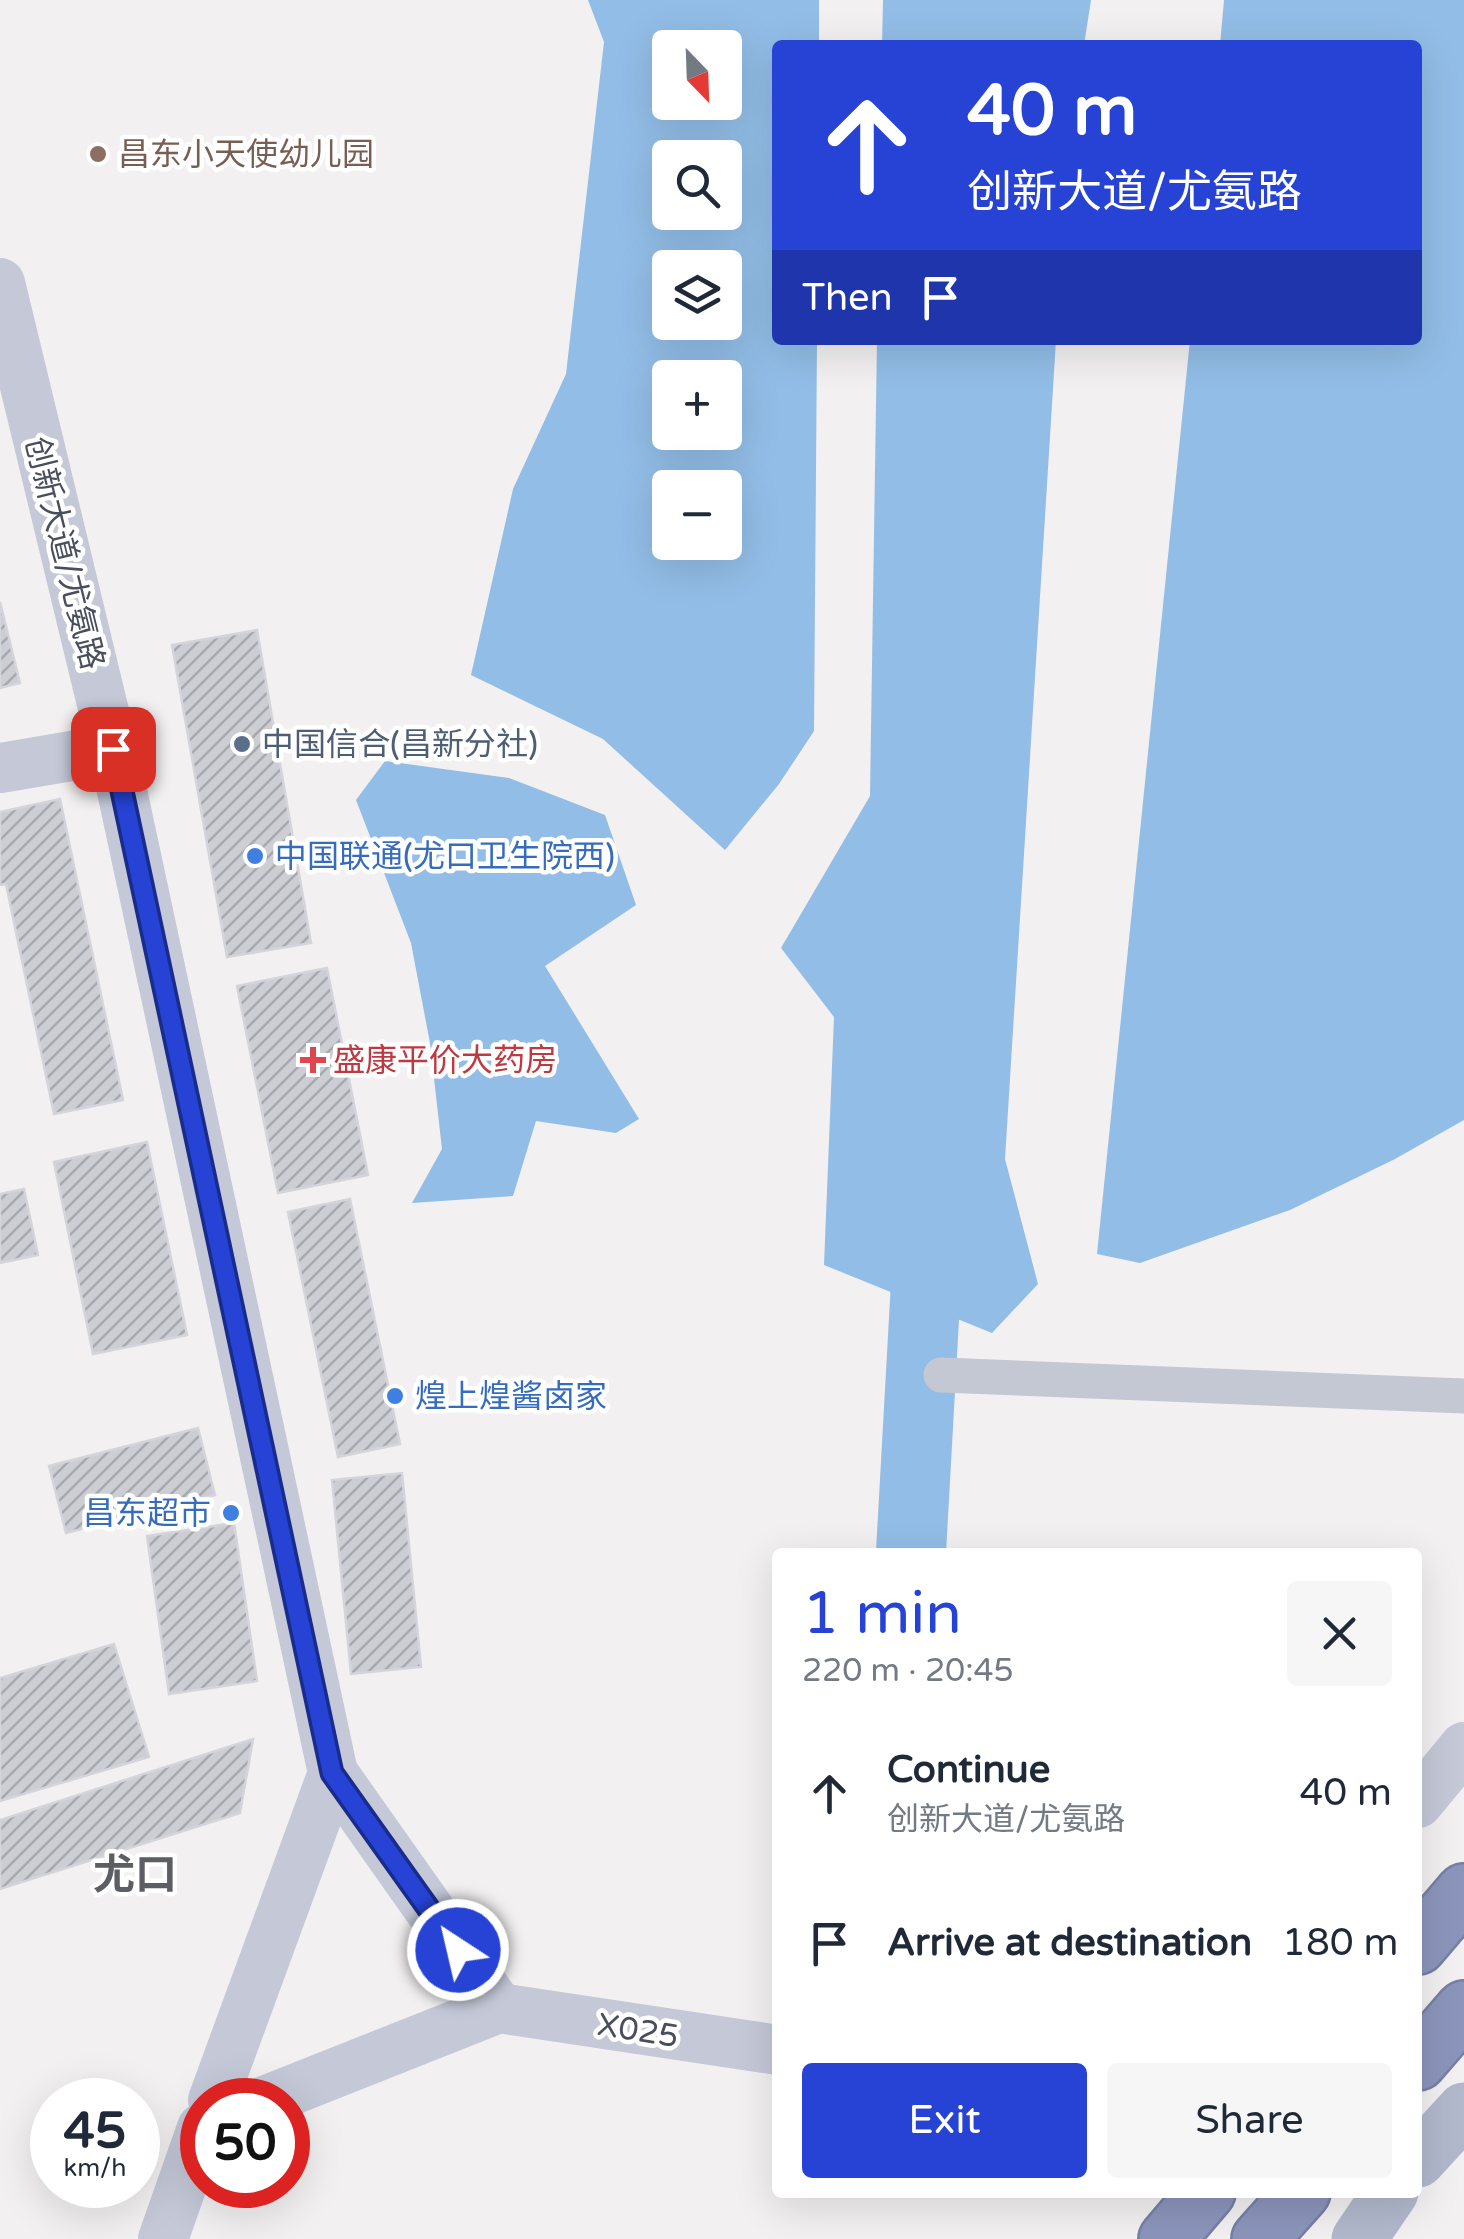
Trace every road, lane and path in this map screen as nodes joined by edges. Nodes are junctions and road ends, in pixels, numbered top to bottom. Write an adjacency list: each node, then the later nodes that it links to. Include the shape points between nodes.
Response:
1 (0, 283): 2 (main road, 创新大道/尤氨路)
2 (113, 749): 3 (main road); 7 (main road, 创新大道/尤氨路)
3 (0, 768)
4 (941, 1376): 5 (street)
5 (1464, 1396)
6 (1464, 1748): 8 (main road)
7 (332, 1773): 11 (main road); 15 (main road)
8 (1422, 1798)
9 (1464, 1892): 10 (highway)
10 (1422, 1941)
11 (499, 2008): 13 (main road, X025); 16 (main road)
12 (1464, 2009): 14 (highway)
13 (772, 2049)
14 (1422, 2057)
15 (221, 2078)
16 (310, 2083)
17 (1464, 2110): 18 (main road)
18 (1422, 2156)
19 (180, 2189): 23 (main road)
20 (1202, 2198): 24 (highway)
21 (1297, 2198): 25 (highway)
22 (1387, 2198): 26 (main road)
23 (162, 2239)
24 (1167, 2239)
25 (1260, 2239)
26 (1360, 2239)

